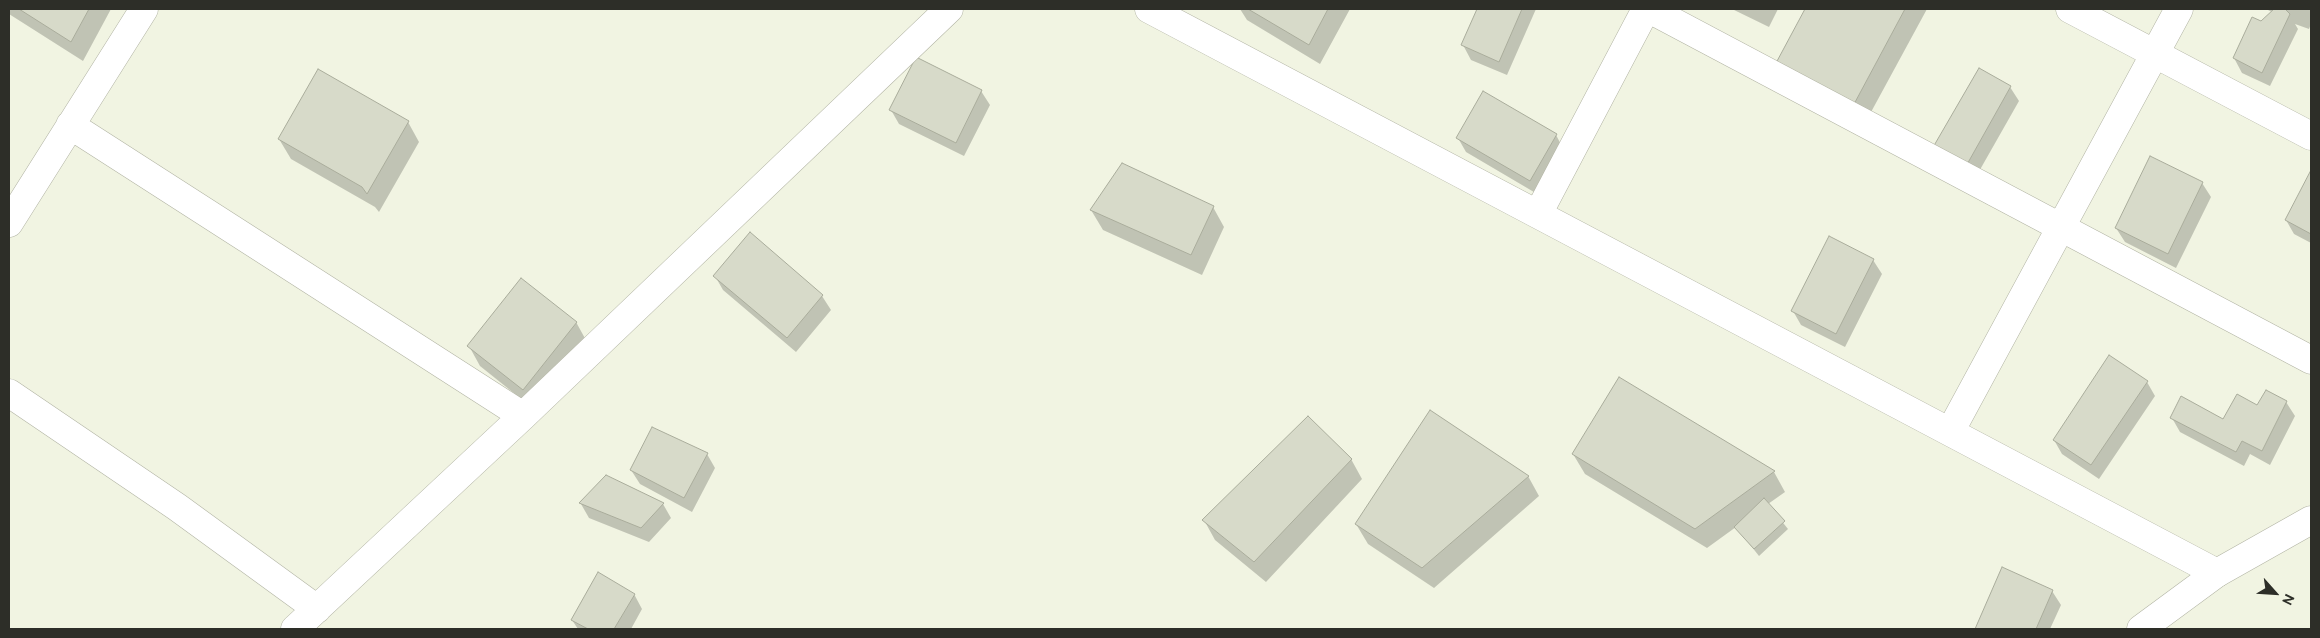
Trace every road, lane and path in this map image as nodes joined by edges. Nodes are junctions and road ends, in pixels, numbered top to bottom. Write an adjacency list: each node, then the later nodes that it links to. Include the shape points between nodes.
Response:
1 (144, 9): 8 (street)
2 (949, 9): 15 (street)
3 (1149, 9): 10 (street)
4 (1648, 9): 10 (street); 12 (street)
5 (2070, 9): 7 (street)
6 (2178, 9): 7 (street)
7 (2154, 54): 9 (street); 12 (street)
8 (70, 125): 11 (street); 15 (street)
9 (2311, 136)
10 (1538, 214): 16 (street)
11 (9, 223)
12 (2061, 227): 13 (street); 16 (street)
13 (2311, 360)
14 (9, 393): 19 (street, via 177,507)
15 (523, 416): 19 (street)
16 (1950, 432): 18 (street)
17 (2311, 520): 18 (street)
18 (2217, 573): 21 (street)
19 (317, 609): 20 (street)
20 (294, 629)
21 (2142, 629)

